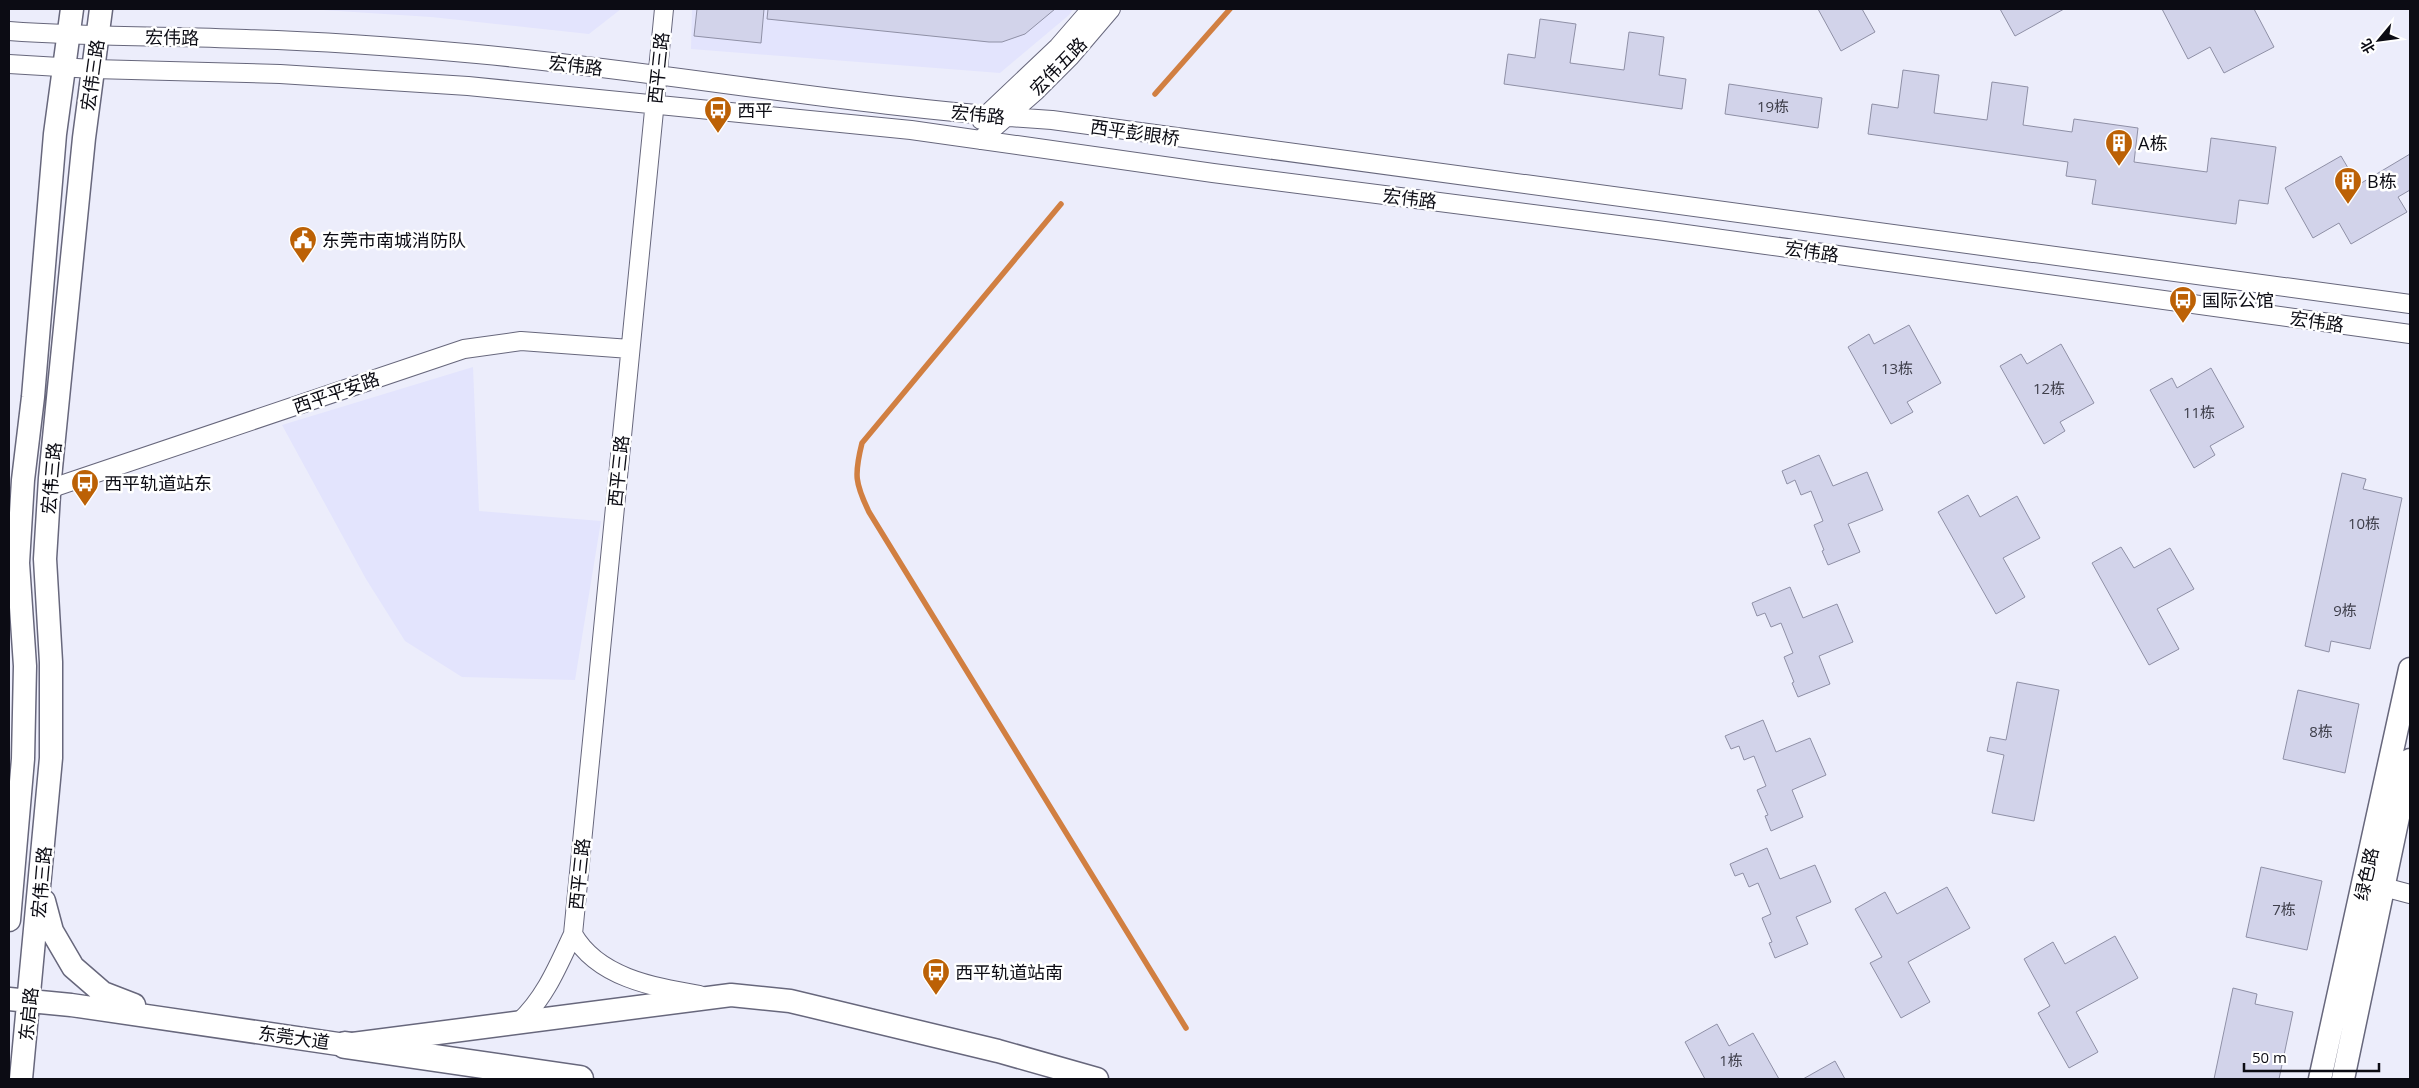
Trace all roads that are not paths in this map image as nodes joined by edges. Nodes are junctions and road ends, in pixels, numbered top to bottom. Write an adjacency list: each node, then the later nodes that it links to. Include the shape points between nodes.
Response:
1 (72, 9): 7 (main road, 宏伟三路)
2 (101, 9): 8 (main road, 宏伟三路)
3 (664, 9): 12 (street, 西平三路)
4 (1091, 9): 14 (street, 宏伟五路, via 1058,47)
5 (1110, 9): 15 (street, 宏伟五路, via 1070,57)
6 (9, 31): 7 (street)
7 (67, 36): 8 (street, 宏伟路); 10 (main road, 宏伟三路)
8 (97, 36): 11 (main road, 宏伟三路); 12 (street, 宏伟路, via 247,39 406,48)
9 (9, 64): 10 (street)
10 (63, 68): 11 (street, 宏伟路); 26 (main road, 宏伟三路)
11 (93, 69): 13 (street, 宏伟路, via 374,79); 25 (main road, 宏伟三路)
12 (658, 76): 13 (street, 西平三路); 14 (street, 宏伟路)
13 (654, 105): 17 (street, 宏伟路); 24 (street, 西平三路)
14 (986, 115): 15 (street, 宏伟路); 17 (street, 宏伟五路)
15 (1006, 117): 16 (street, 宏伟路); 18 (street, 宏伟五路)
16 (1052, 120): 19 (street, 西平彭眼桥)
17 (962, 137): 18 (street, 宏伟路)
18 (980, 140): 20 (street, 宏伟路)
19 (1217, 143): 22 (street, 宏伟路)
20 (1048, 150): 21 (street, 西平彭眼桥)
21 (1213, 173): 23 (street, 宏伟路, via 1657,230)
22 (2410, 304)
23 (2410, 334)
24 (630, 349): 25 (street, 西平平安路, via 521,342 464,349); 33 (street, 西平三路)
25 (50, 489): 30 (main road, 宏伟三路, via 45,558 51,662 51,758)
26 (14, 534): 32 (main road, 宏伟三路, via 25,666 23,750)
27 (2410, 669): 29 (main road, 绿色路)
28 (2410, 760): 29 (main road, 绿色路)
29 (2374, 884): 31 (street); 44 (main road, 绿色路); 45 (main road, 绿色路)
30 (41, 888): 34 (main road, 宏伟三路); 37 (main road, via 52,931 73,967 103,993)
31 (2410, 894)
32 (9, 910)
33 (573, 934): 35 (street, via 582,949 612,972 656,987); 38 (street, 西平三路, via 554,975 533,1009)
34 (35, 948): 36 (main road, 东启路)
35 (712, 997): 38 (main road); 43 (main road, via 731,995 790,1001 998,1051)
36 (19, 1000): 37 (main road, 东莞大道); 41 (main road, 东启路)
37 (170, 1020): 39 (main road, 东莞大道)
38 (519, 1022): 39 (main road)
39 (345, 1045): 42 (highway, 东莞大道)
40 (9, 1078): 41 (main road)
41 (21, 1079)
42 (580, 1079)
43 (1097, 1079)
44 (2320, 1079)
45 (2343, 1079)

